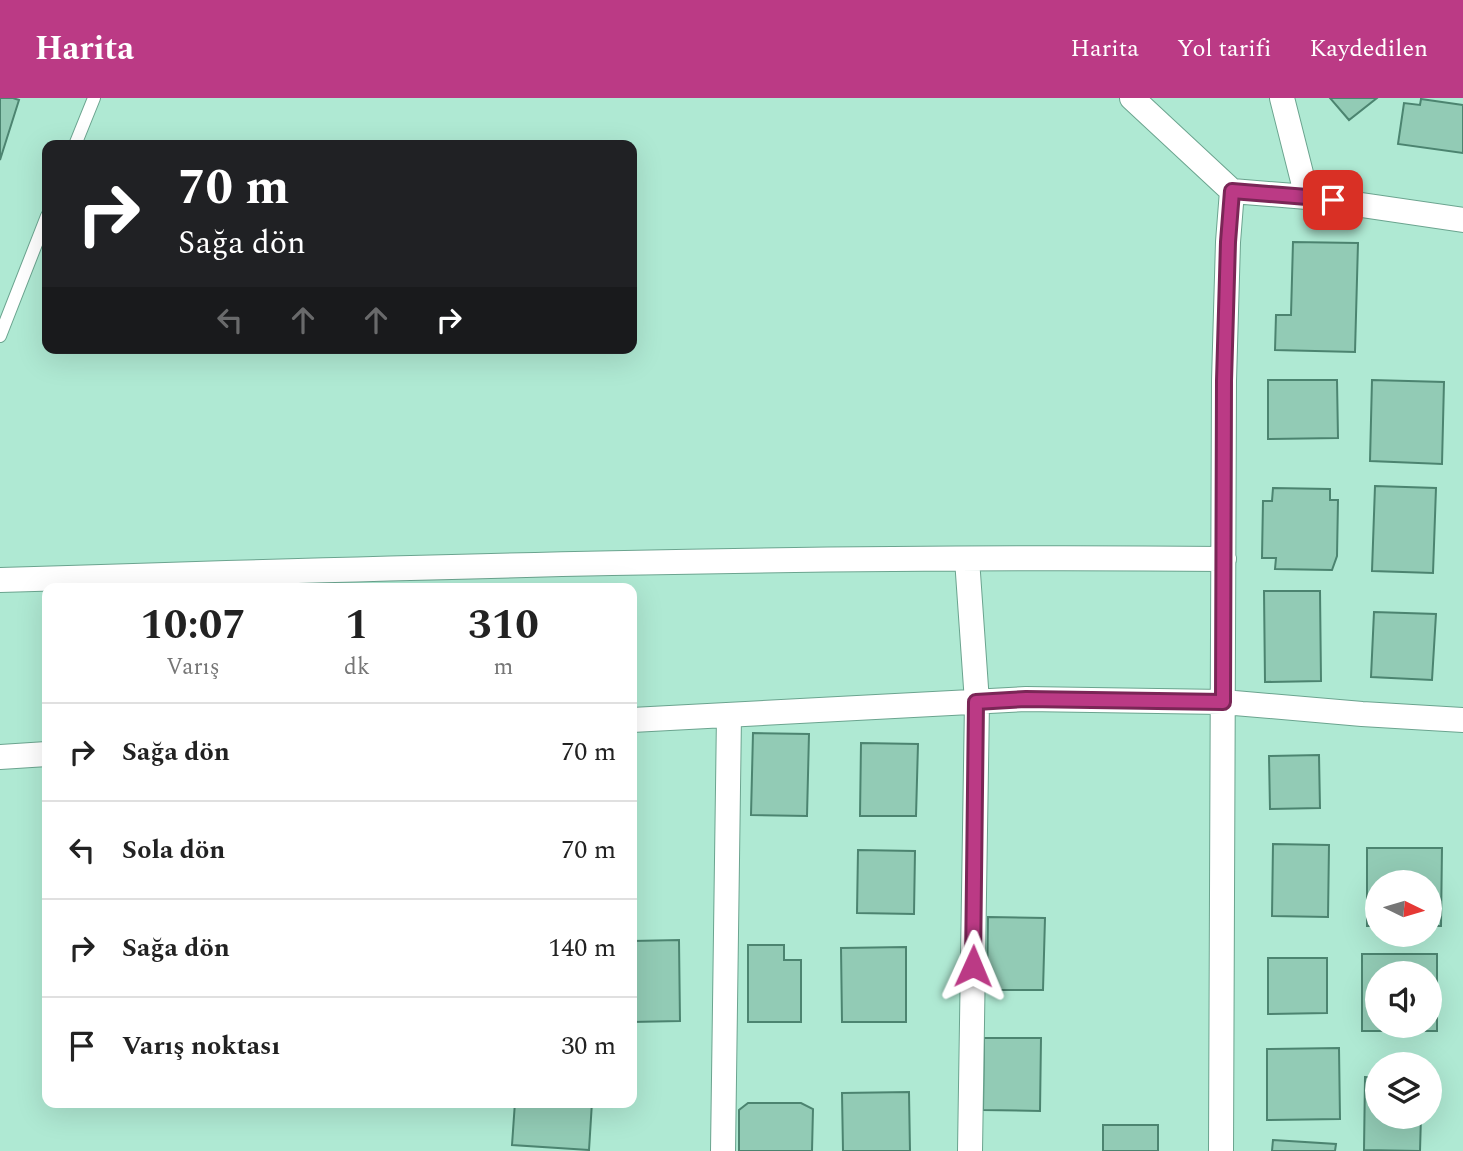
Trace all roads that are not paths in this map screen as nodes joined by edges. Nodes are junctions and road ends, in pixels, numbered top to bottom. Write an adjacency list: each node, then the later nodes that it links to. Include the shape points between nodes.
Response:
1 (94, 98): 4 (lane)
2 (1132, 98): 5 (street)
3 (1282, 98): 6 (street)
4 (77, 140)
5 (1232, 191): 6 (street); 11 (street, via 1224,381)
6 (1307, 197): 7 (street)
7 (1463, 220)
8 (42, 229): 9 (lane)
9 (0, 335)
10 (967, 559): 11 (street); 12 (street, via 521,564); 13 (street)
11 (1224, 559): 14 (street)
12 (0, 580)
13 (976, 702): 14 (street); 15 (street); 21 (street)
14 (1223, 702): 17 (street); 22 (street)
15 (729, 715): 16 (street); 20 (street)
16 (637, 720)
17 (1463, 720)
18 (42, 754): 19 (street)
19 (0, 757)
20 (723, 1151)
21 (970, 1151)
22 (1221, 1151)

